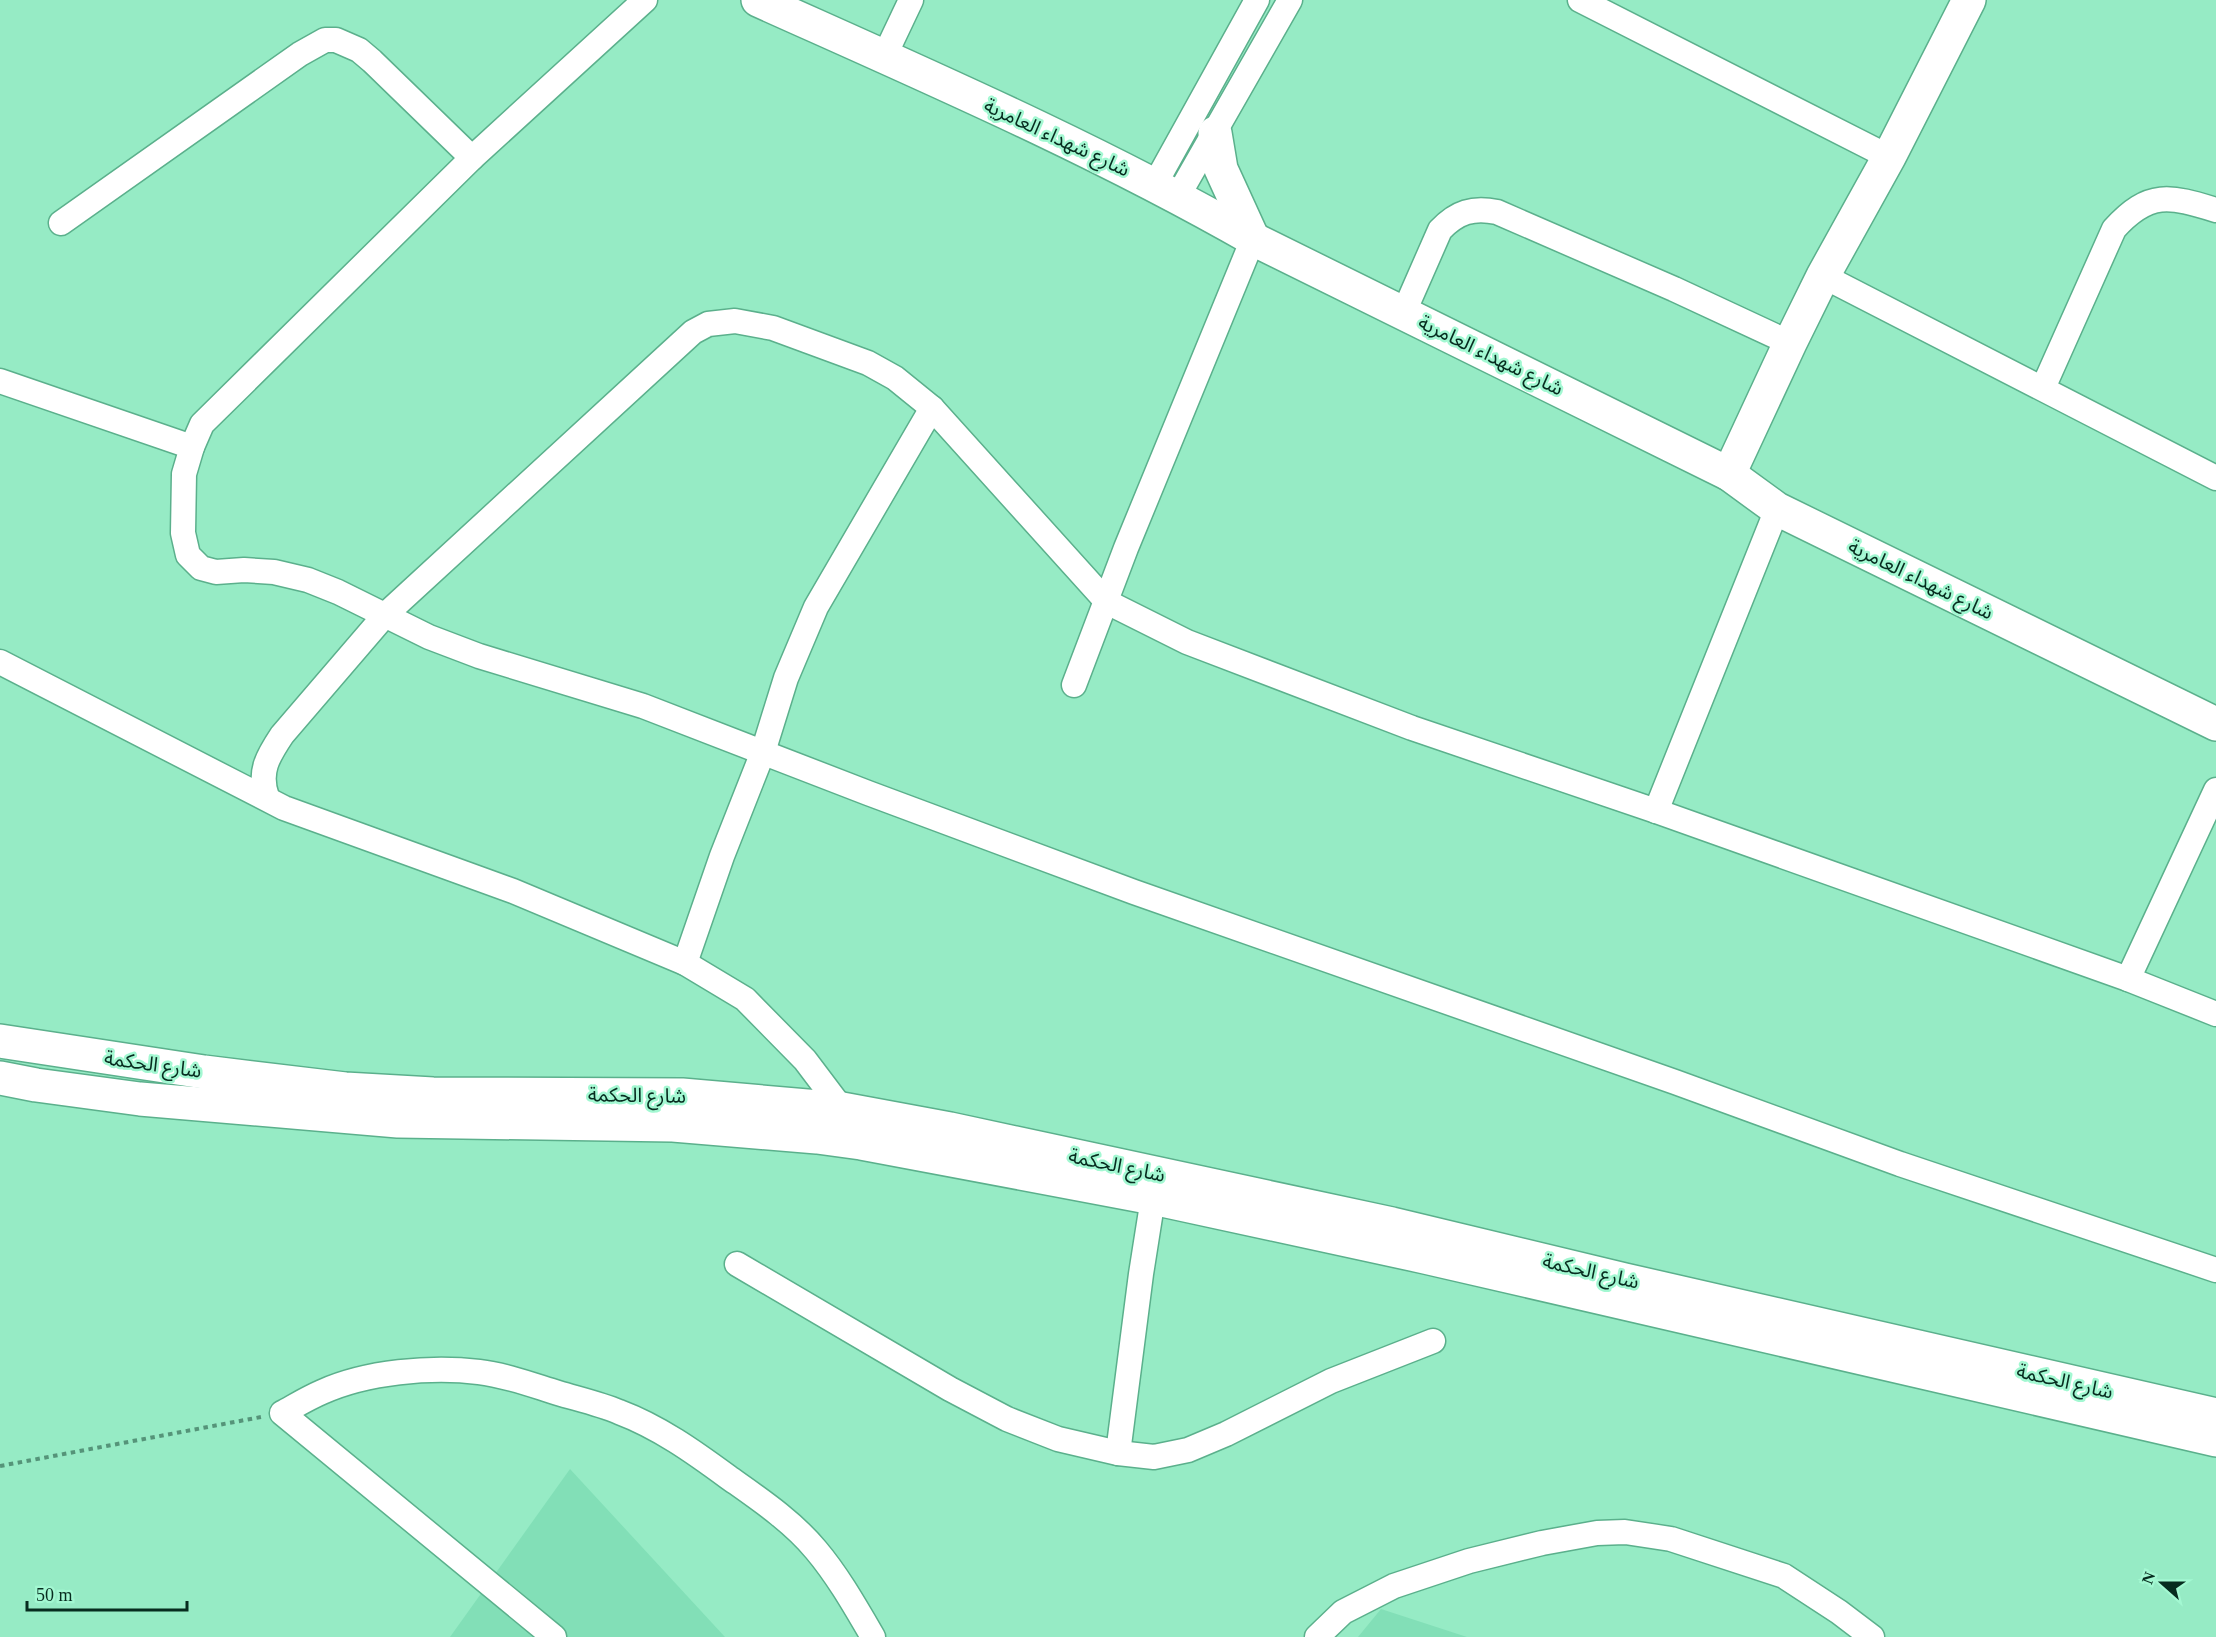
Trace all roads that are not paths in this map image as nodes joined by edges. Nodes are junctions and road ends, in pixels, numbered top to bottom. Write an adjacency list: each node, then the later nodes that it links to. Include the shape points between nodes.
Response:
1 (643, 0): 11 (street)
2 (758, 0): 8 (street, شارع شهداء العامرية)
3 (911, 0): 8 (street)
4 (1257, 0): 12 (street)
5 (1290, 0): 9 (street)
6 (1580, 0): 10 (street)
7 (1969, 0): 10 (street)
8 (884, 57): 12 (street, شارع شهداء العامرية)
9 (1215, 133): 12 (street); 15 (street, via 1221,170)
10 (1889, 157): 16 (street)
11 (472, 158): 14 (street, via 372,61 347,44 325,40); 22 (street, via 202,424)
12 (1167, 190): 15 (street, شارع شهداء العامرية)
13 (2216, 210): 20 (street, via 2178,199 2155,200 2137,206 2126,216 2114,229)
14 (61, 223)
15 (1253, 239): 17 (street, شارع شهداء العامرية); 26 (street)
16 (1823, 276): 18 (street); 20 (street)
17 (1404, 312): 18 (street, via 1440,230 1462,212 1480,208 1518,221); 23 (street, شارع شهداء العامرية)
18 (1790, 343): 23 (street)
19 (0, 381): 22 (street)
20 (2043, 388): 24 (street)
21 (932, 408): 26 (street); 27 (street, via 895,378 851,356 773,328 735,321 708,324 693,332); 31 (street, via 816,607 786,678)
22 (192, 447): 27 (street, via 184,474 183,532 188,555 194,562 216,572 267,571 308,580)
23 (1729, 474): 25 (street, شارع شهداء العامرية)
24 (2216, 478)
25 (1777, 509): 30 (street, شارع شهداء العامرية); 34 (street)
26 (1107, 602): 29 (street); 34 (street, via 1187,642)
27 (386, 615): 31 (street, via 479,656 643,706); 33 (street, via 272,750 262,779)
28 (0, 662): 33 (street)
29 (1074, 685)
30 (2216, 724)
31 (763, 752): 35 (street); 43 (street, via 1134,892 1900,1164)
32 (2216, 790): 36 (street)
33 (267, 797): 35 (street, via 292,811 513,891)
34 (1656, 811): 36 (street)
35 (685, 963): 40 (street, via 745,999 806,1060)
36 (2128, 979): 37 (street)
37 (2216, 1014)
38 (0, 1041): 40 (street, شارع الحكمة, via 345,1089 434,1094 682,1095)
39 (0, 1078): 41 (street, شارع الحكمة, via 140,1099 387,1121 663,1125 817,1137)
40 (842, 1109): 45 (street, شارع الحكمة, via 1392,1224)
41 (1153, 1198): 46 (street, شارع الحكمة); 47 (street)
42 (737, 1264): 47 (street, via 1007,1419 1058,1439)
43 (2216, 1270)
44 (1433, 1341): 47 (street, via 1331,1381 1188,1450 1154,1457)
45 (2216, 1415)
46 (2216, 1440)
47 (1118, 1454)
48 (554, 1637): 49 (street, via 282,1413 323,1391 351,1383 389,1374 442,1370 510,1378 618,1411 693,1452 801,1533 835,1576)
49 (873, 1637)
50 (1317, 1637): 51 (street, via 1343,1612 1394,1586 1468,1561 1542,1543 1625,1532 1671,1539 1784,1576)
51 (1872, 1637)

